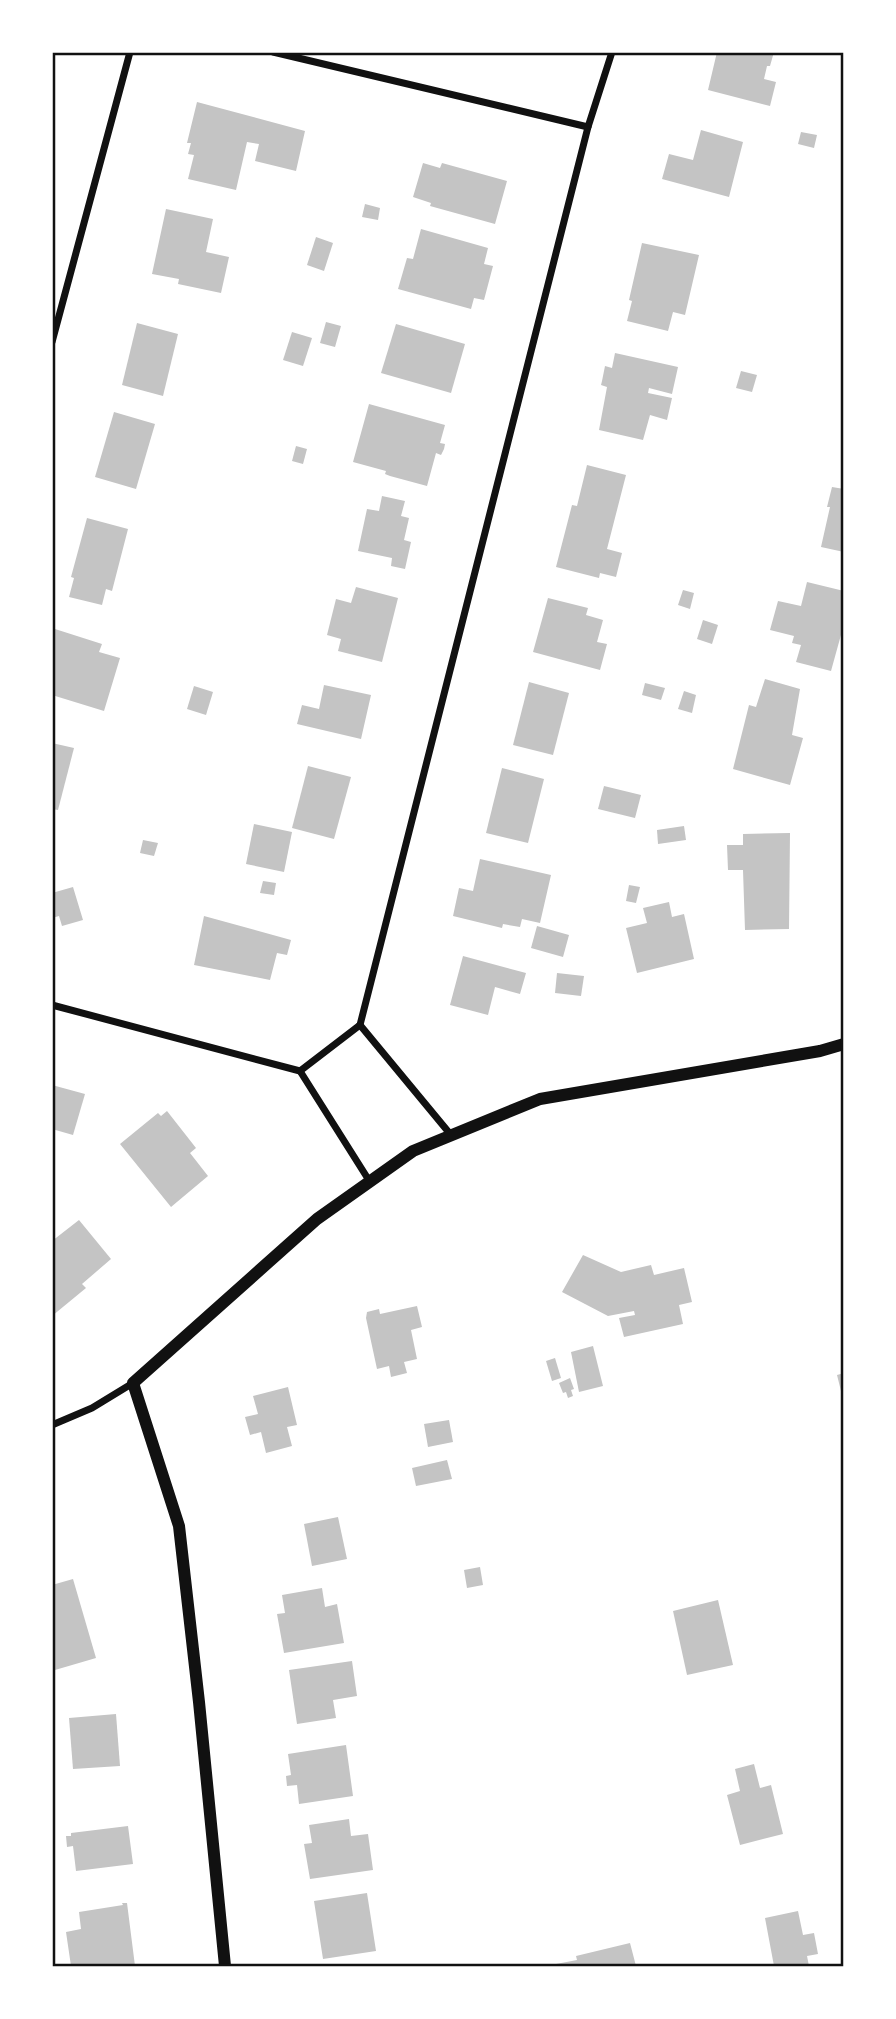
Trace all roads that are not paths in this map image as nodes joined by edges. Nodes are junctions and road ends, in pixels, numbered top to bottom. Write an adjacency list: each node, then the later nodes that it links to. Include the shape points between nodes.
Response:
1 (130, 52): 5 (street)
2 (273, 52): 4 (street)
3 (612, 52): 4 (street)
4 (588, 127): 7 (street)
5 (52, 342)
6 (52, 1005): 9 (street)
7 (359, 1025): 9 (street); 10 (street)
8 (844, 1044): 10 (street, via 540,1099)
9 (300, 1071): 11 (street)
10 (452, 1135): 11 (street, via 413,1151)
11 (370, 1182): 12 (street, via 317,1219)
12 (132, 1383): 13 (street, via 92,1408); 14 (street, via 179,1526)
13 (52, 1425)
14 (225, 1966)

